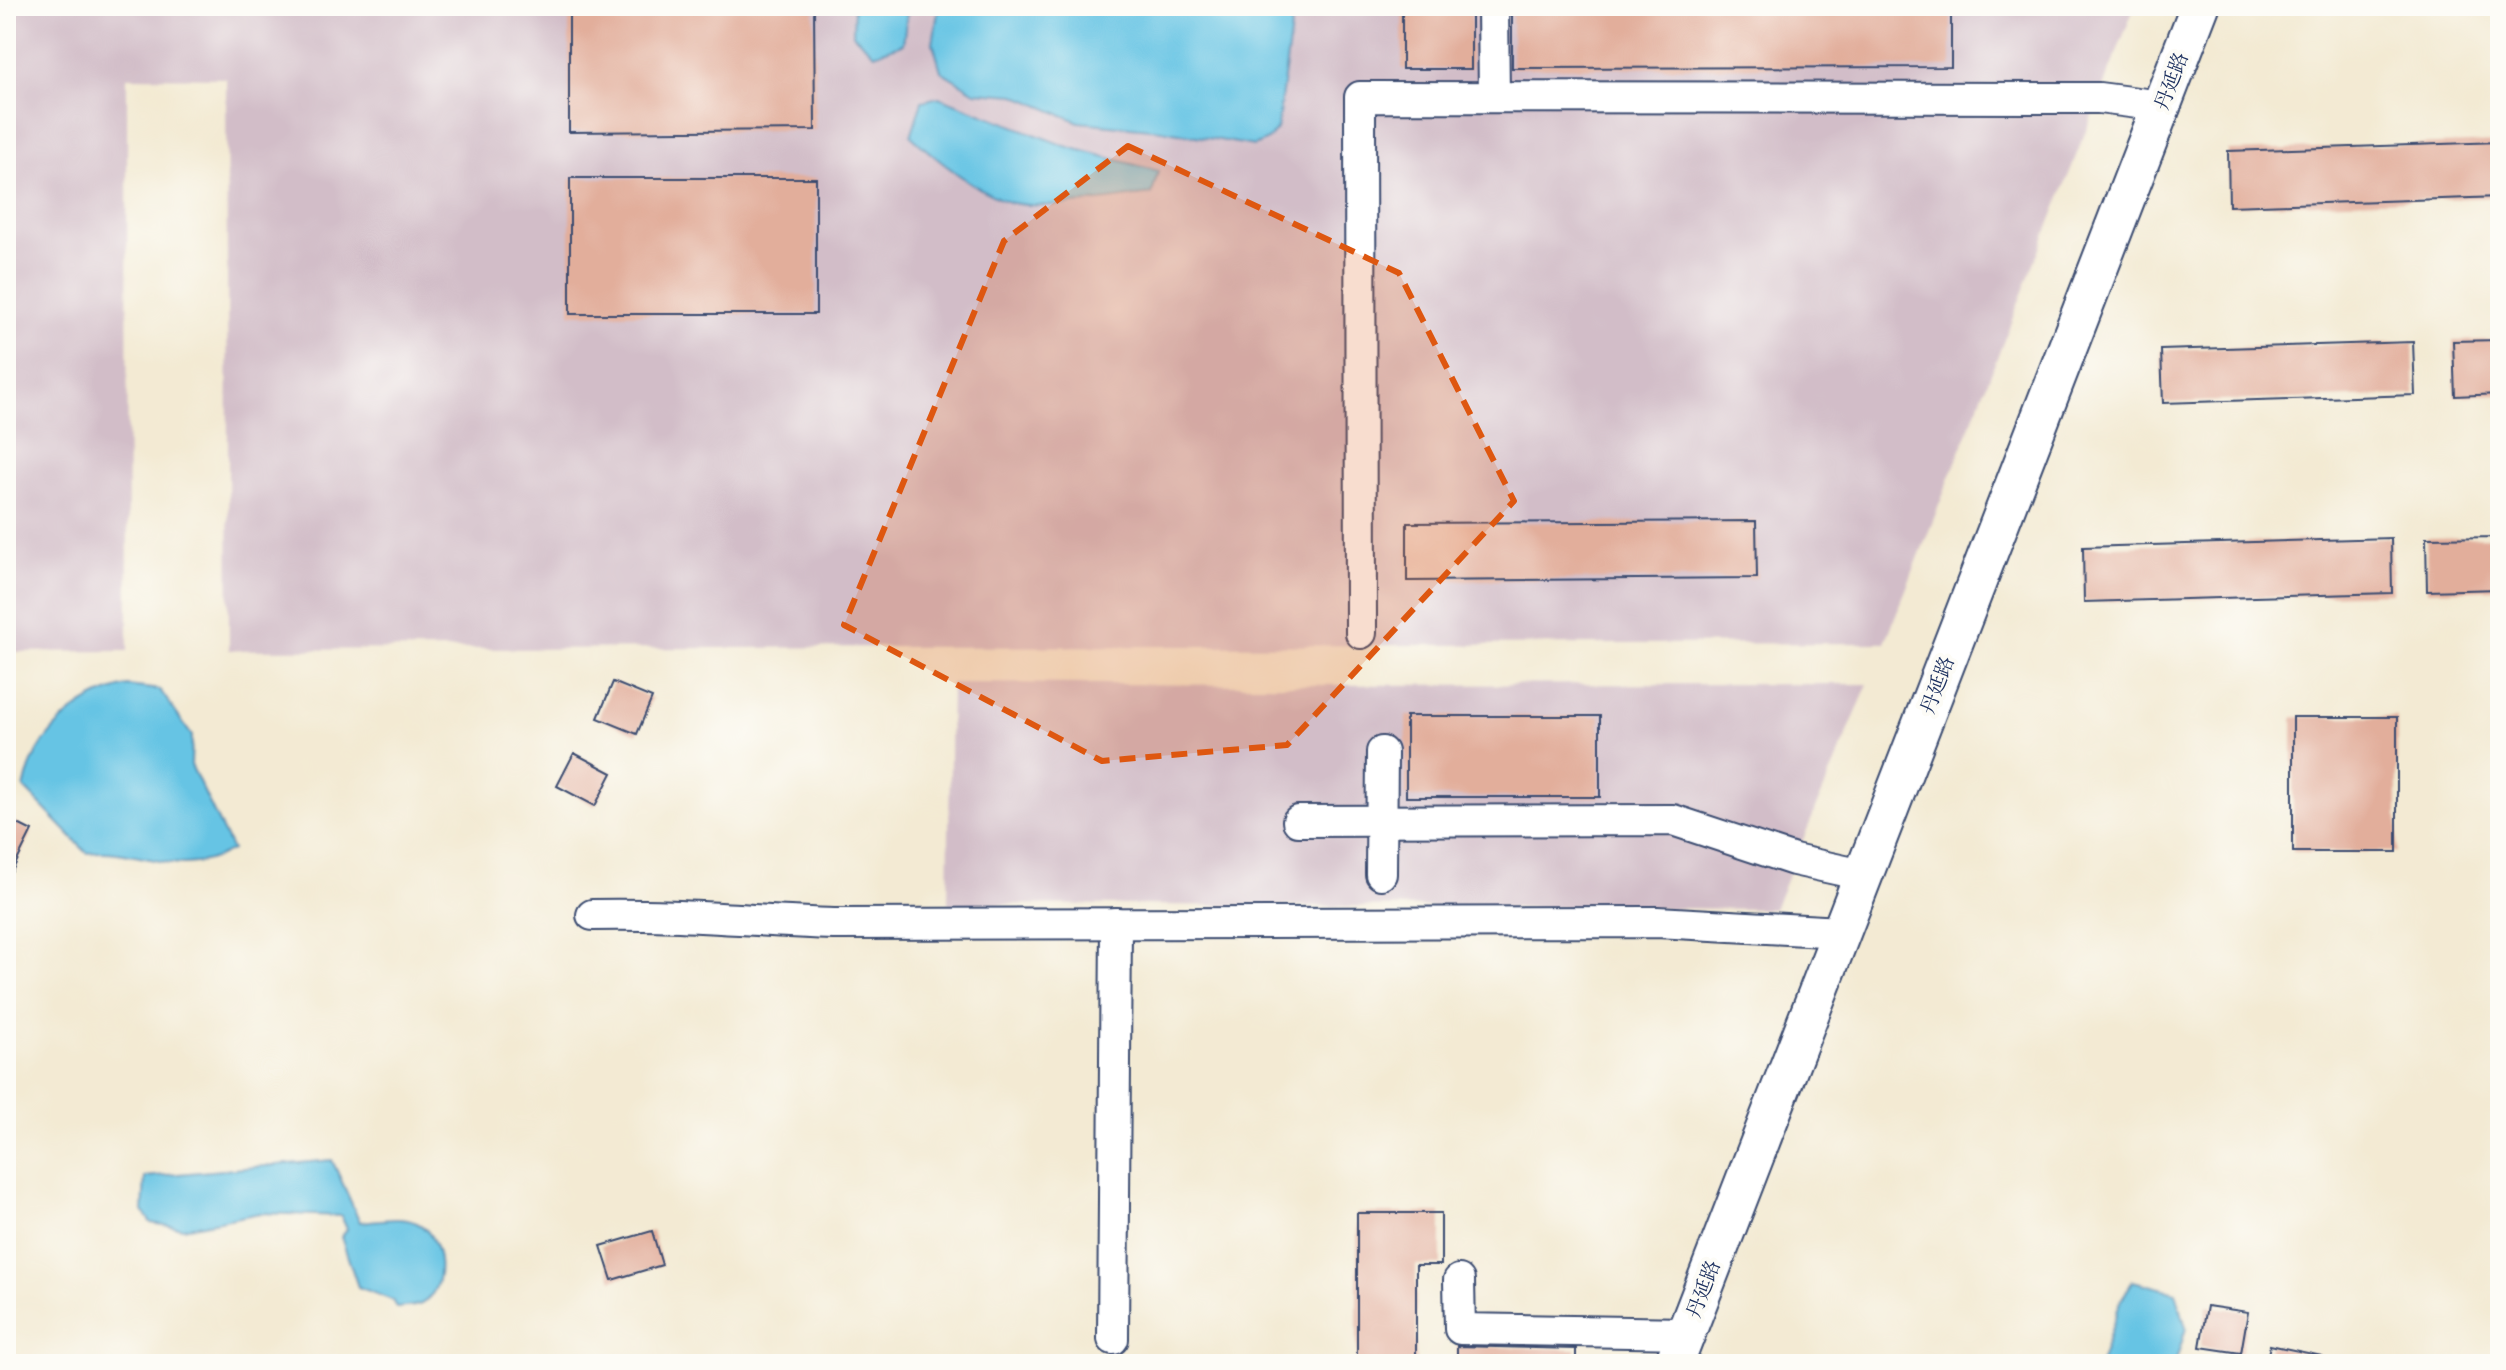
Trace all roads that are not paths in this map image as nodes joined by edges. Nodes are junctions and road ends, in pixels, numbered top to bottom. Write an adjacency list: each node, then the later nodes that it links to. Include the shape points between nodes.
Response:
1 (1493, 6): 3 (street)
2 (2200, 6): 4 (main road, 丹延路)
3 (1494, 97): 4 (street, via 2099,98); 5 (street, via 1360,97)
4 (2161, 106): 10 (main road, 丹延路)
5 (1361, 633)
6 (1382, 752): 8 (street)
7 (1298, 821): 8 (street)
8 (1381, 821): 9 (street); 10 (street, via 1673,820 1794,860)
9 (1381, 874)
10 (1863, 875): 13 (main road, 丹延路)
11 (592, 915): 12 (street, via 646,913 834,924)
12 (1116, 923): 13 (street, via 1657,922); 15 (street)
13 (1841, 932): 16 (main road, 丹延路)
14 (1459, 1280): 16 (street, via 1460,1329)
15 (1113, 1339)
16 (1680, 1348)

